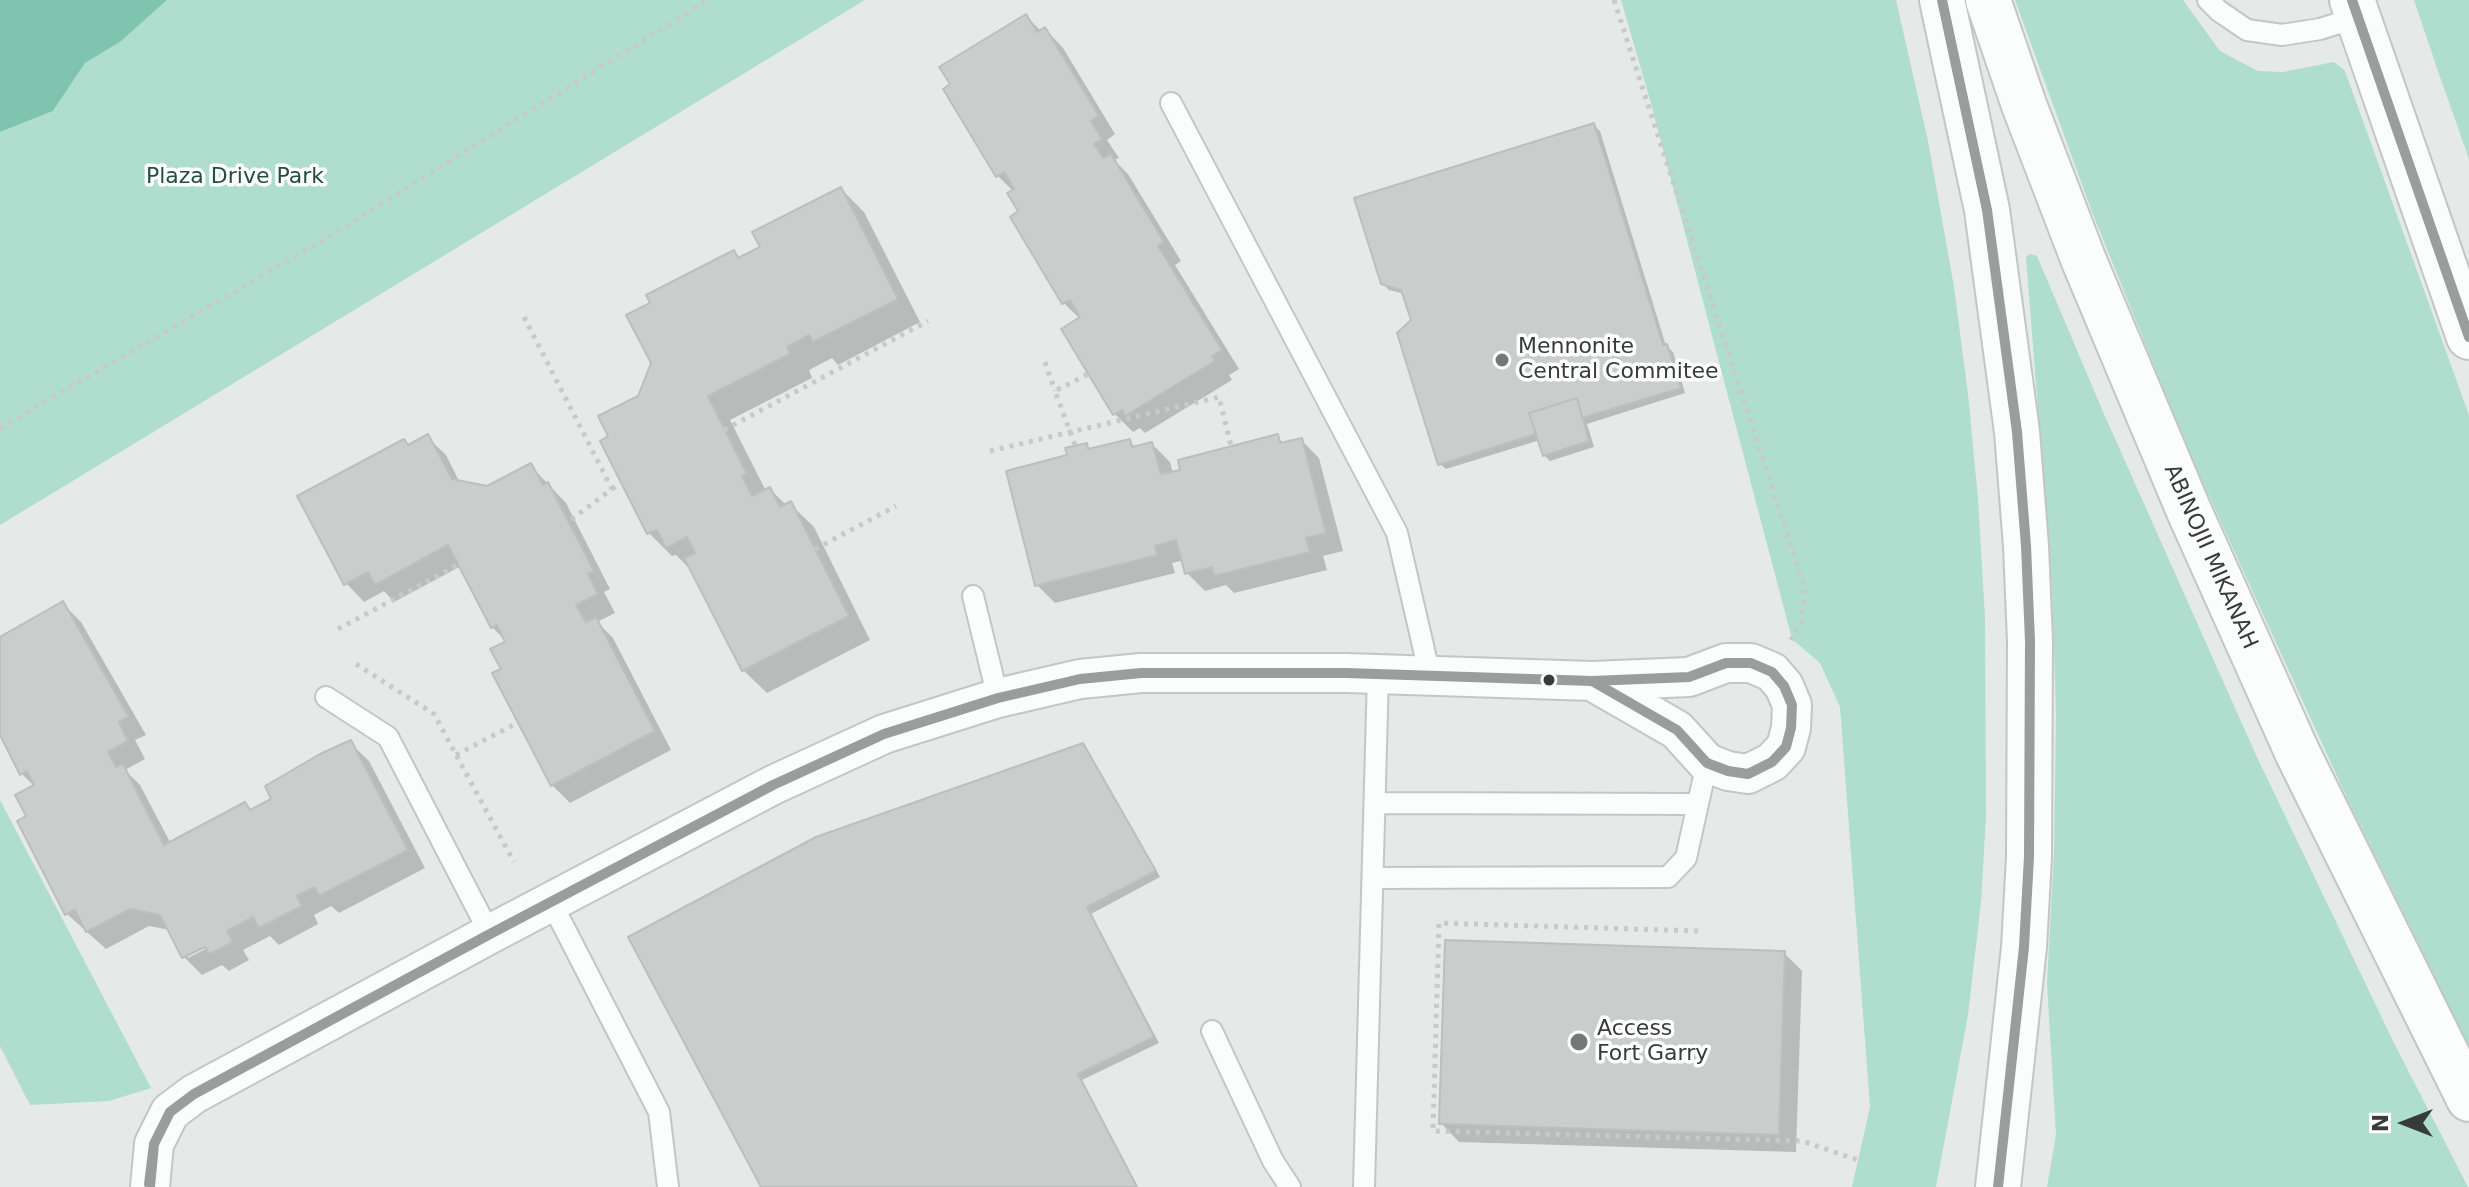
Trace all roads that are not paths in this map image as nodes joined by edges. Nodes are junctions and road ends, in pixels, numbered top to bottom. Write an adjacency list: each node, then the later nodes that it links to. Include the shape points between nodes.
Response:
1 (1942, 0): 25 (main road, via 1989,224 2017,432 2026,546 2028,872)
2 (1988, 0): 20 (main road, ABINOJII MIKANAH, via 2084,261 2195,525 2298,754)
3 (2208, 0): 4 (lane, via 2247,30 2282,35 2320,29)
4 (2355, 9): 6 (main road)
5 (1171, 103): 9 (lane, via 1397,533)
6 (2469, 337)
7 (973, 596): 12 (lane)
8 (1378, 674): 9 (street); 12 (street, via 1141,673 1080,679); 14 (lane)
9 (1430, 676): 10 (street)
10 (1592, 681): 13 (street, via 1677,730); 13 (street, via 1689,677 1726,663 1751,663 1772,672 1792,705 1786,747 1772,762 1748,774)
11 (326, 697): 18 (lane, via 388,737)
12 (998, 698): 17 (street, via 856,746)
13 (1707, 763): 15 (lane)
14 (1375, 803): 15 (lane); 16 (lane)
15 (1697, 804): 16 (lane, via 1686,858 1668,877)
16 (1373, 878): 24 (lane)
17 (551, 902): 18 (street); 22 (lane, via 659,1112)
18 (490, 934): 21 (street, via 194,1094 170,1112 154,1144)
19 (1212, 1031): 23 (lane)
20 (2469, 1099)
21 (150, 1187)
22 (668, 1187)
23 (1290, 1187)
24 (1364, 1187)
25 (1998, 1187)

